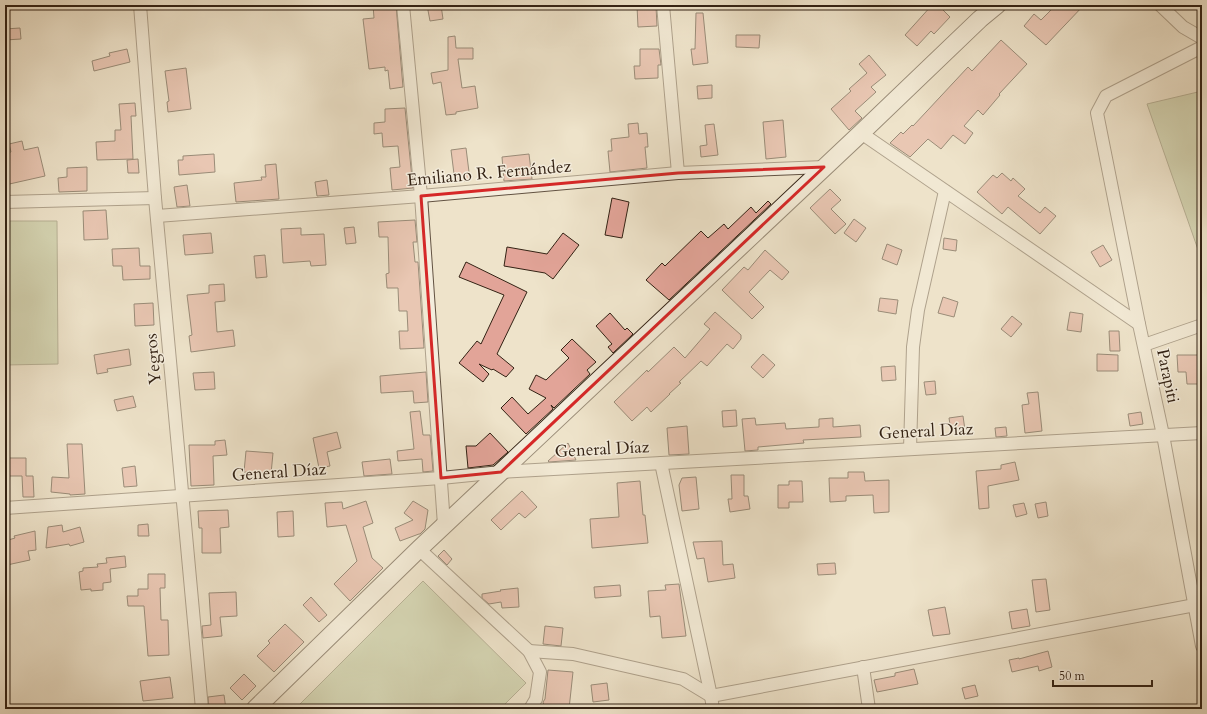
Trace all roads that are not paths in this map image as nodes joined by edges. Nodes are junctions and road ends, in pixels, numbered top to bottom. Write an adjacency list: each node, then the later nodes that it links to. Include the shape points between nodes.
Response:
1 (140, 5): 13 (street, Yegros)
2 (403, 5): 12 (street)
3 (663, 5): 10 (street)
4 (997, 5): 8 (street)
5 (1160, 5): 6 (street, via 1183,27)
6 (1202, 38)
7 (1202, 47): 16 (street, Parapiti, via 1106,96 1097,113)
8 (861, 133): 9 (street); 11 (street)
9 (824, 167): 10 (street, Emiliano R. Fernández); 23 (street)
10 (678, 173): 12 (street, Emiliano R. Fernández)
11 (945, 191): 16 (street); 21 (street, via 915,332)
12 (421, 196): 15 (street, Emiliano R. Fernández); 24 (street)
13 (155, 198): 14 (street); 15 (street, Yegros)
14 (5, 202)
15 (157, 216): 25 (street, Yegros)
16 (1139, 324): 18 (street, Parapiti)
17 (1202, 325): 18 (street)
18 (1144, 345): 20 (street, Parapiti)
19 (1202, 433): 20 (street, General Díaz)
20 (1164, 435): 21 (street, General Díaz); 29 (street, Parapiti)
21 (910, 449): 22 (street, General Díaz)
22 (661, 463): 23 (street, General Díaz); 33 (street)
23 (501, 472): 24 (street, General Díaz); 27 (street)
24 (441, 478): 25 (street, General Díaz); 27 (street)
25 (183, 495): 26 (street, General Díaz); 34 (street, Yegros)
26 (5, 508)
27 (444, 525): 28 (street)
28 (419, 549): 31 (street); 35 (street)
29 (1194, 605): 30 (street, Parapiti); 32 (street)
30 (1202, 646)
31 (530, 651): 33 (street, via 573,654 683,679); 36 (street, via 540,672 536,699)
32 (863, 667): 33 (street); 38 (street)
33 (711, 696): 37 (street)
34 (202, 709)
35 (255, 709)
36 (530, 709)
37 (713, 709)
38 (870, 709)

